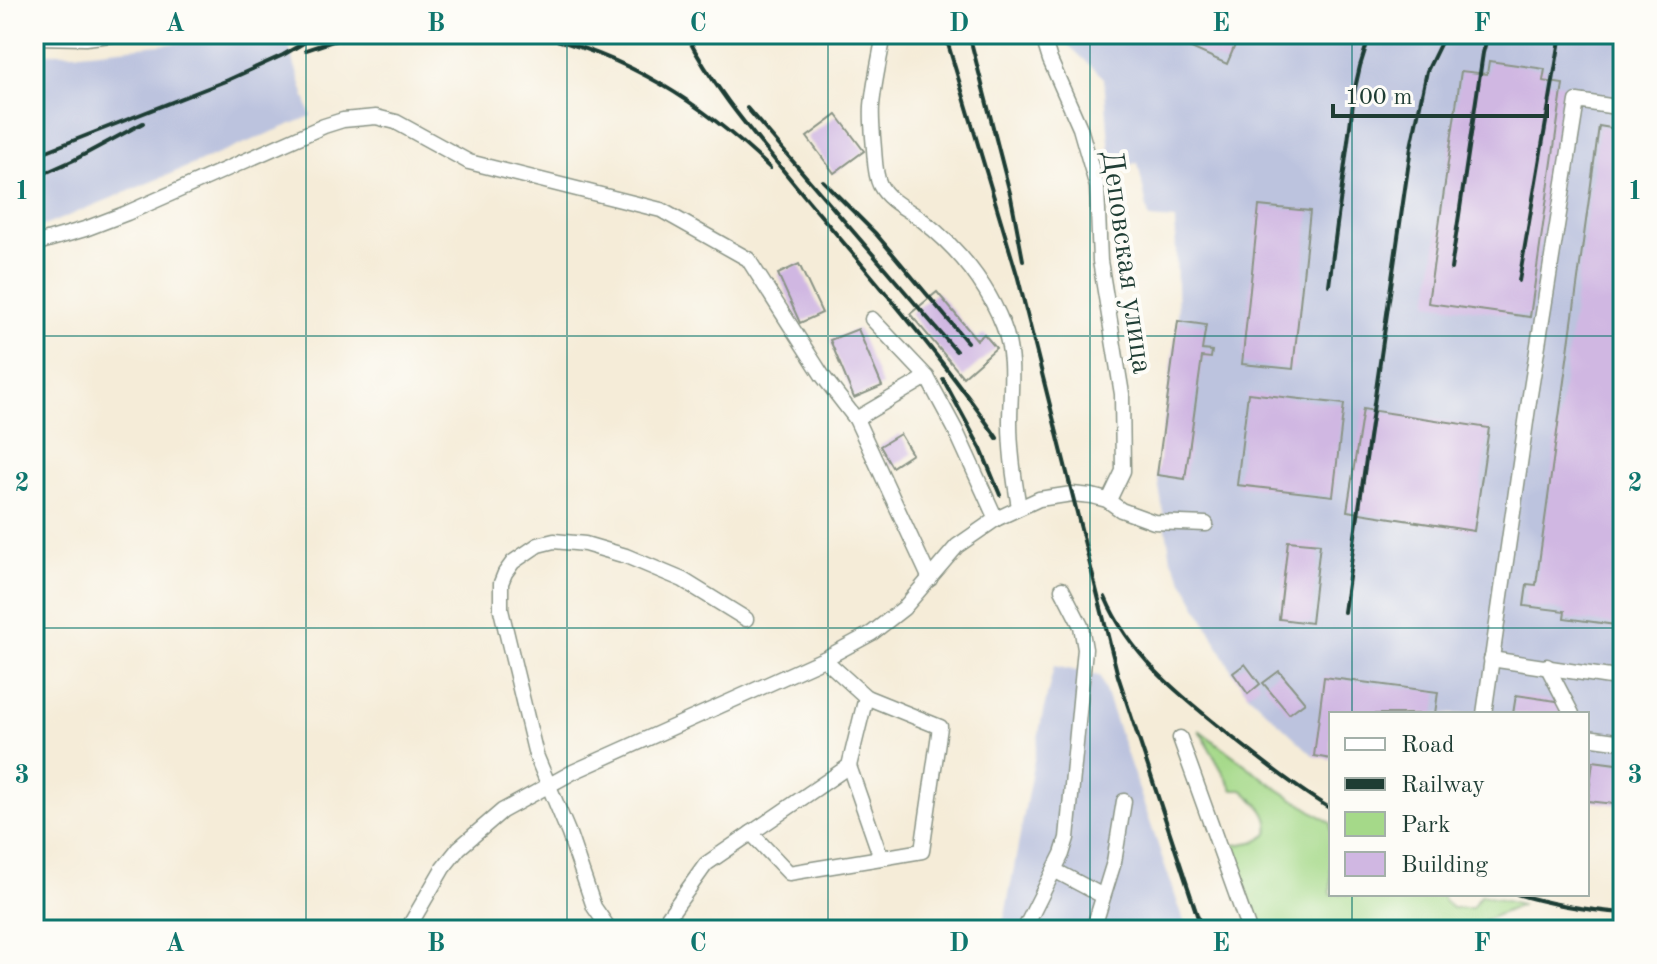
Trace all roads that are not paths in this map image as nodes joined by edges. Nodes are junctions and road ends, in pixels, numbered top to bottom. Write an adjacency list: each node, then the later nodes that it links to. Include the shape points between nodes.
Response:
1 (118, 34): 4 (street)
2 (884, 34): 11 (street, via 872,110 878,179 891,198 957,250 995,306 1013,370 1011,452)
3 (1042, 34): 10 (street, Деповская улица, via 1097,187 1100,261 1122,394 1123,471)
4 (34, 37)
5 (1623, 108): 18 (street, via 1577,101)
6 (34, 244): 9 (street, via 127,213 324,126 376,117 396,122 469,162 661,210 748,259)
7 (872, 319): 8 (street)
8 (927, 377): 9 (street); 12 (street)
9 (856, 419): 14 (street)
10 (1107, 500): 11 (street, via 1057,495); 13 (street, via 1154,522)
11 (1019, 507): 12 (street)
12 (996, 519): 14 (street, via 957,546)
13 (1206, 524)
14 (930, 579): 17 (street, via 872,633)
15 (1062, 589): 32 (street, via 1081,626 1085,649 1070,820)
16 (746, 619): 28 (street, via 683,580 603,549 554,541 513,562 501,583 501,610 533,744)
17 (824, 659): 21 (street); 28 (street)
18 (1491, 659): 19 (street); 22 (street)
19 (1547, 666): 20 (street); 23 (street)
20 (1623, 679)
21 (866, 697): 27 (street); 31 (street, via 940,727 922,851)
22 (1484, 712)
23 (1571, 712)
24 (1589, 737): 26 (street)
25 (1180, 738): 39 (street)
26 (1623, 742)
27 (849, 766): 30 (street); 31 (street)
28 (548, 784): 34 (street, via 502,811 459,848); 35 (street, via 594,907)
29 (1124, 801): 33 (street)
30 (751, 833): 31 (street, via 789,873); 36 (street, via 706,864)
31 (881, 858)
32 (1054, 870): 33 (street); 37 (street)
33 (1103, 896): 38 (street)
34 (407, 930)
35 (610, 930)
36 (659, 930)
37 (1024, 930)
38 (1093, 930)
39 (1249, 930)

